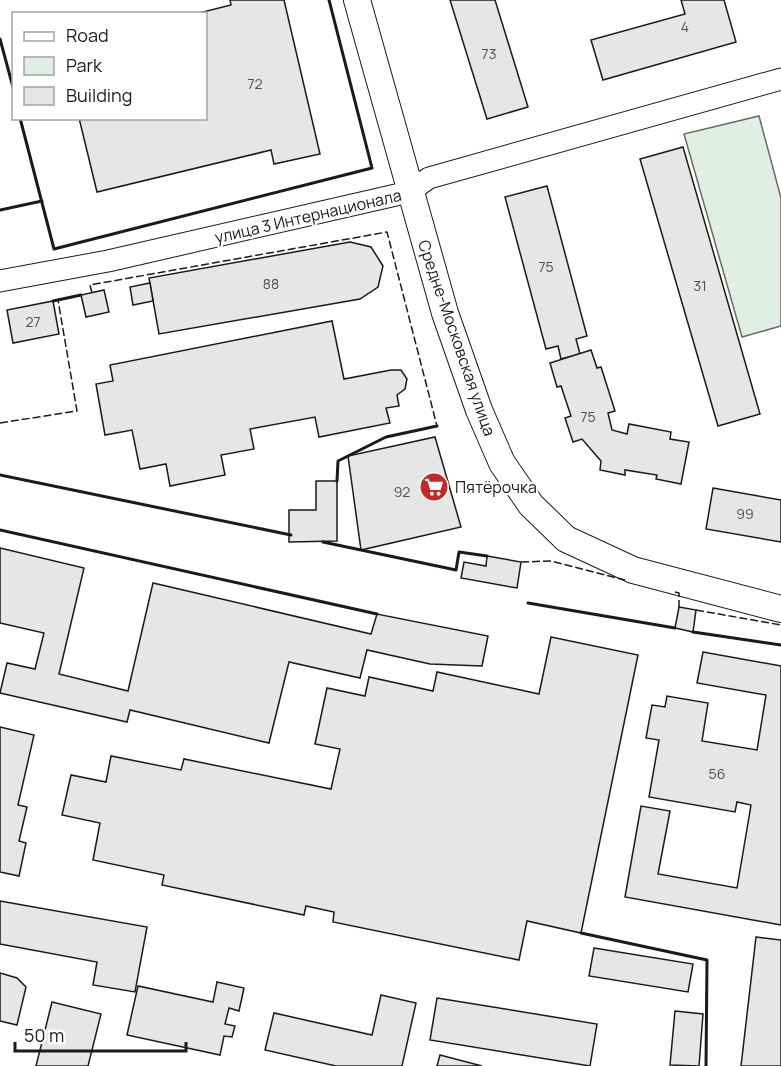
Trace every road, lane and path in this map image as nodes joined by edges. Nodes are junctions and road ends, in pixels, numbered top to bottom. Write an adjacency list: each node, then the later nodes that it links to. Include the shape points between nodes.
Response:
1 (357, 0): 3 (street, Средне-Московская улица)
2 (781, 79): 3 (street, улица 3 Интернационала, via 429,178)
3 (409, 192): 4 (street, улица 3 Интернационала, via 108,261); 5 (street, Средне-Московская улица, via 479,410 502,463 531,505 566,539 633,570)
4 (0, 281)
5 (781, 609)

